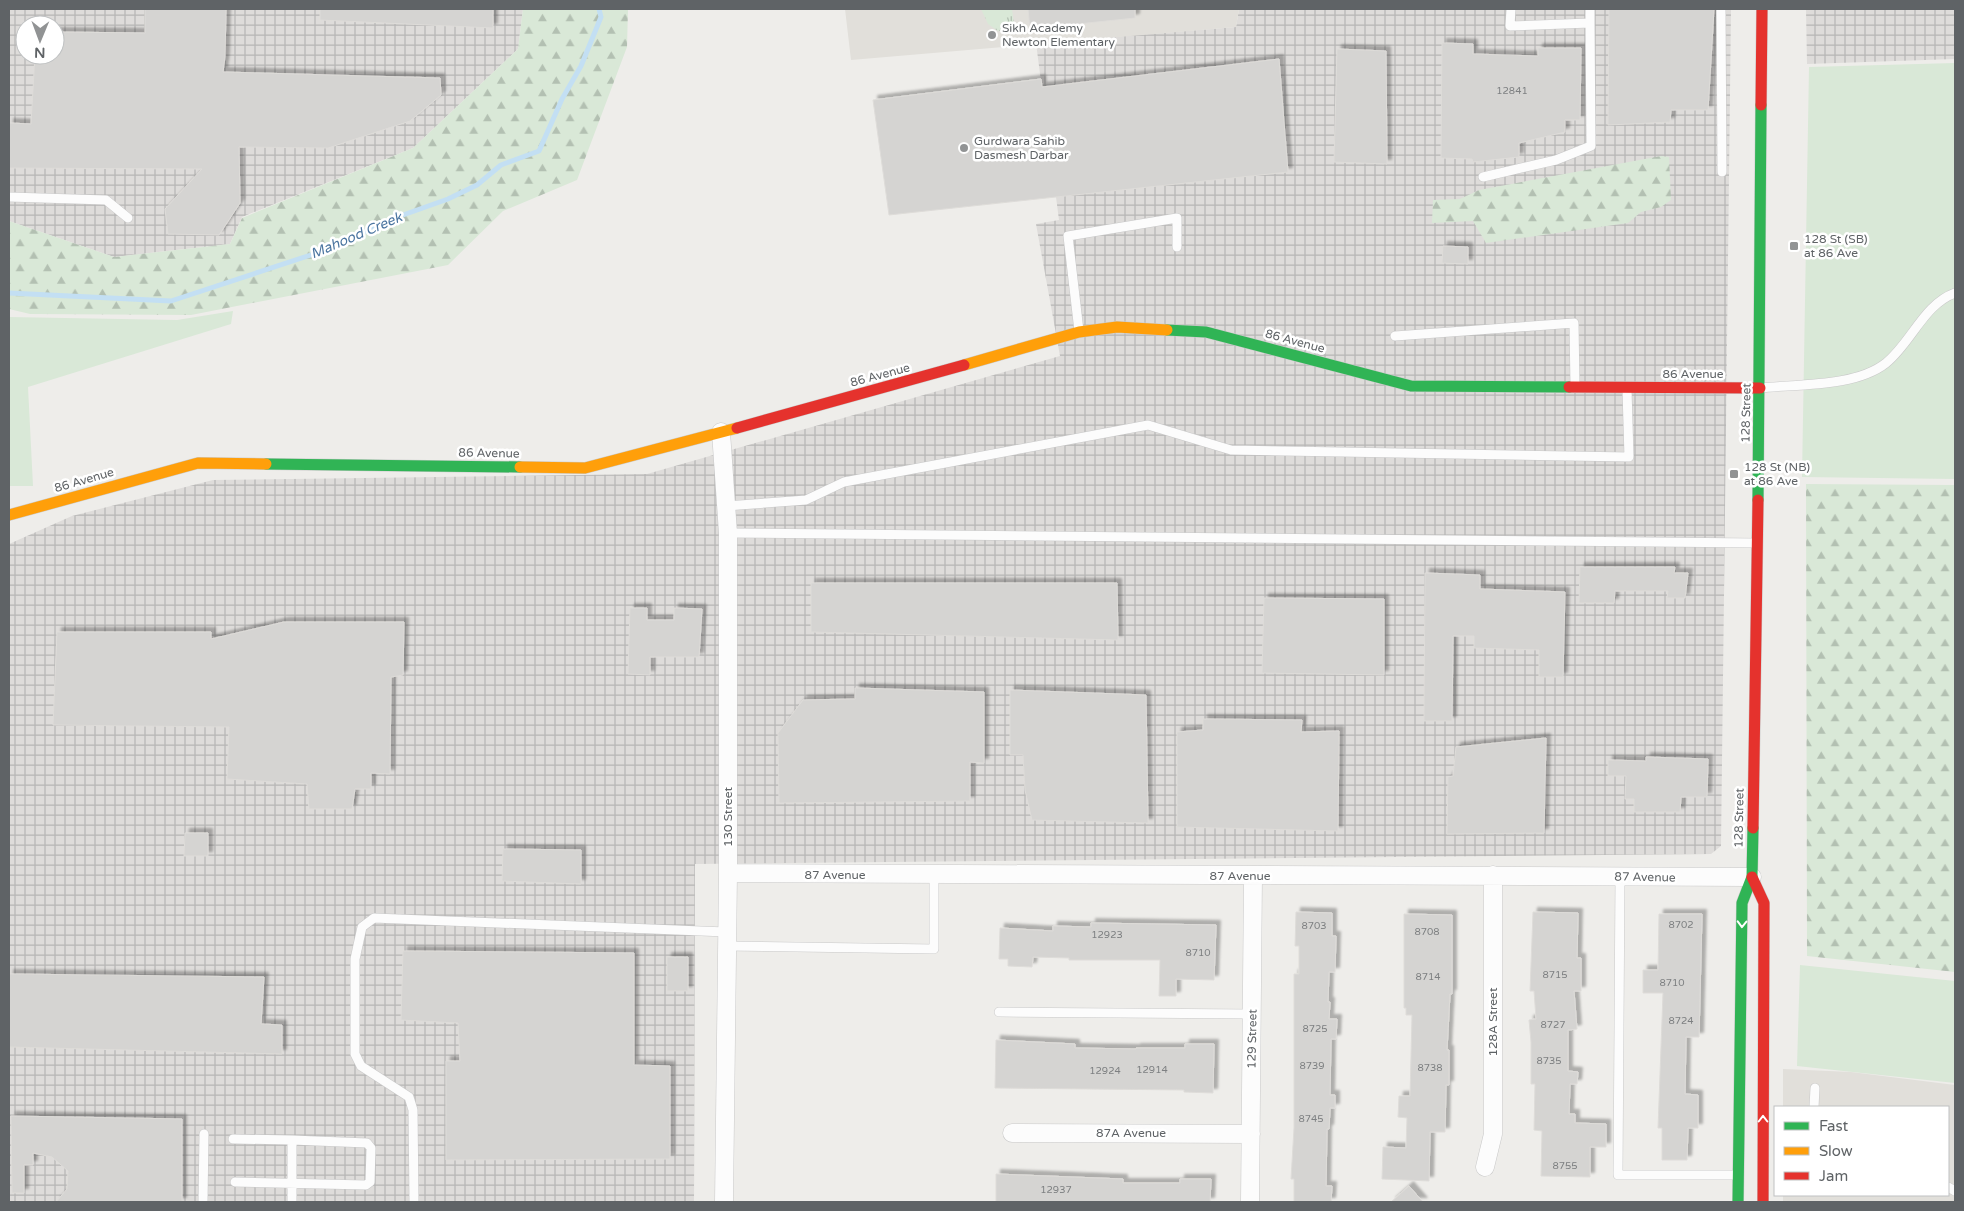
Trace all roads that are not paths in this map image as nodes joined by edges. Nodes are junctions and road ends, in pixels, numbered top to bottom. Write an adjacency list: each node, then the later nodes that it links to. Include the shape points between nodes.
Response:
1 (1511, 9): 5 (lane, via 1510,26)
2 (1590, 9): 5 (lane)
3 (1721, 9): 6 (lane)
4 (1762, 9): 16 (street, 128 Street)
5 (1590, 23): 7 (lane, via 1591,146 1556,160)
6 (1722, 172)
7 (1483, 176)
8 (9, 197): 9 (lane, via 106,200)
9 (128, 218)
10 (1177, 247): 12 (lane, via 1178,218 1068,236)
11 (1955, 293): 16 (lane, via 1933,308 1887,362 1868,374)
12 (1079, 332): 14 (street, 86 Avenue, via 1117,327 1206,332 1411,386); 17 (street, 86 Avenue, via 897,386)
13 (1395, 336): 14 (lane, via 1574,323)
14 (1575, 387): 15 (street, 86 Avenue)
15 (1627, 387): 16 (street, 86 Avenue); 18 (lane, via 1629,457 1230,450 1148,425 844,482 806,500)
16 (1760, 388): 21 (street, 128 Street)
17 (721, 432): 18 (street, 130 Street); 19 (street, 86 Avenue, via 585,468 198,463)
18 (726, 506): 20 (street, 130 Street)
19 (9, 515)
20 (728, 533): 21 (lane); 22 (street, 130 Street)
21 (1757, 543): 27 (street, 128 Street)
22 (728, 873): 24 (street, 87 Avenue); 28 (street, 130 Street)
23 (1493, 875): 25 (street, 87 Avenue); 26 (street, 87 Avenue); 39 (street, 128A Street, via 1493,1134)
24 (934, 876): 25 (street, 87 Avenue); 28 (lane, via 934,949)
25 (1253, 876): 30 (street, 129 Street)
26 (1620, 876): 27 (street, 87 Avenue); 40 (lane, via 1618,1175)
27 (1752, 877): 38 (street, 128 Street, one-way to 27, via 1764,904); 40 (street, 128 Street, one-way to 40, via 1742,902)
28 (726, 939): 45 (lane, via 374,918 362,927 355,959 355,1054 361,1066 410,1097 413,1110); 46 (street, 130 Street)
29 (999, 1012): 30 (lane)
30 (1252, 1014): 35 (street, 129 Street)
31 (1815, 1088): 32 (lane)
32 (1814, 1106)
33 (1012, 1132): 35 (street, 87A Avenue)
34 (204, 1134): 43 (lane)
35 (1251, 1134): 47 (street, 129 Street)
36 (233, 1140): 37 (lane)
37 (292, 1140): 42 (lane); 42 (lane, via 367,1143 371,1148 370,1182 366,1185)
38 (1769, 1150): 49 (street, 128 Street)
39 (1485, 1167)
40 (1738, 1175): 48 (street, 128 Street)
41 (235, 1182): 42 (lane)
42 (292, 1183): 44 (lane)
43 (203, 1202)
44 (292, 1202)
45 (414, 1202)
46 (724, 1202)
47 (1250, 1202)
48 (1738, 1202)
49 (1763, 1202)

